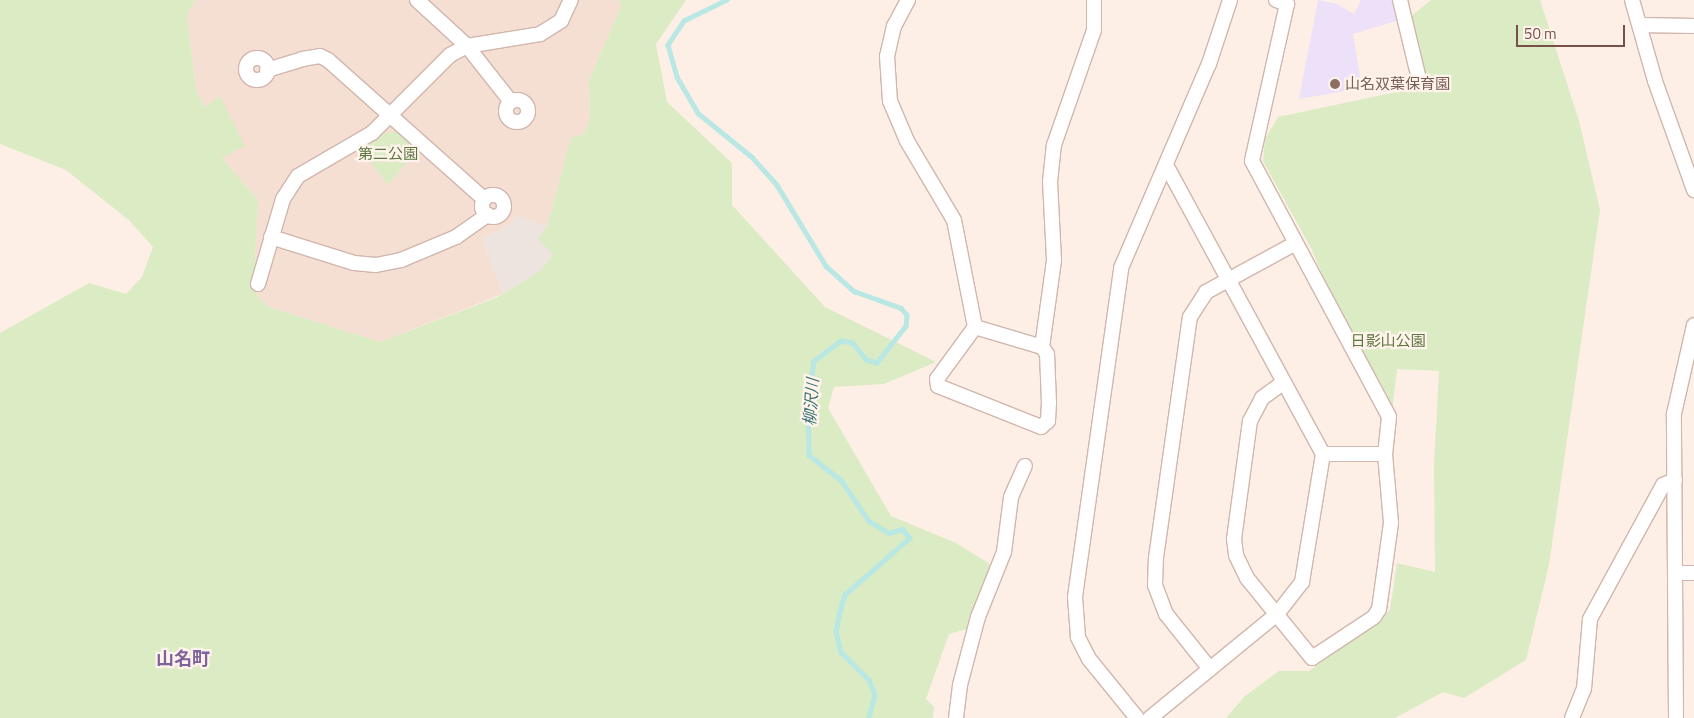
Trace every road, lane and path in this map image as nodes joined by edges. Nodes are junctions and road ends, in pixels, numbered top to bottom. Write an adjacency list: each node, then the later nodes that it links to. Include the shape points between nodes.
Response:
1 (417, 0): 11 (street)
2 (571, 0): 11 (street, via 561,21 540,34)
3 (908, 0): 25 (street, via 894,26 887,56 890,101 907,141 954,220)
4 (1094, 0): 26 (street, via 1094,30 1054,144 1050,182 1054,260)
5 (1230, 0): 16 (street, via 1209,64)
6 (1276, 0): 21 (street, via 1287,4 1252,161)
7 (1400, 0): 13 (street)
8 (1632, 0): 9 (street)
9 (1641, 25): 10 (street); 17 (street, via 1656,81)
10 (1694, 26)
11 (467, 46): 14 (street); 15 (street, via 450,55)
12 (267, 70): 15 (street, via 320,56)
13 (1420, 83)
14 (511, 102)
15 (390, 116): 18 (street); 20 (street, via 364,139 298,176 283,199)
16 (1166, 165): 22 (street); 37 (street, via 1121,268 1075,597 1074,618 1089,659)
17 (1694, 190)
18 (484, 199): 19 (street, via 482,206); 19 (street, via 494,195 503,204 498,215)
19 (488, 215): 20 (street, via 456,237 401,260 376,265 354,263)
20 (271, 237): 23 (street)
21 (1296, 243): 22 (street); 29 (street, via 1383,403 1388,417)
22 (1229, 278): 27 (street); 35 (street, via 1206,292 1190,317 1155,574 1166,614)
23 (258, 284)
24 (1694, 325): 31 (street, via 1674,414)
25 (975, 327): 26 (street); 26 (street, via 937,380 938,386 1041,427 1048,421 1049,403 1047,354)
26 (1042, 347)
27 (1283, 383): 28 (street); 34 (street, via 1262,398 1250,421 1234,539 1236,555 1247,578)
28 (1323, 454): 29 (street); 34 (street, via 1302,582)
29 (1385, 454): 34 (street, via 1391,523 1379,610 1374,617 1312,658)
30 (1025, 466): 36 (street, via 1011,497 1004,552 978,617 960,685)
31 (1675, 480): 32 (street); 39 (street, via 1663,485 1590,619 1584,689)
32 (1676, 573): 33 (street); 40 (street)
33 (1694, 573)
34 (1277, 614): 35 (street)
35 (1210, 669): 38 (street)
36 (956, 718)
37 (1138, 718)
38 (1150, 718)
39 (1572, 718)
40 (1676, 718)

